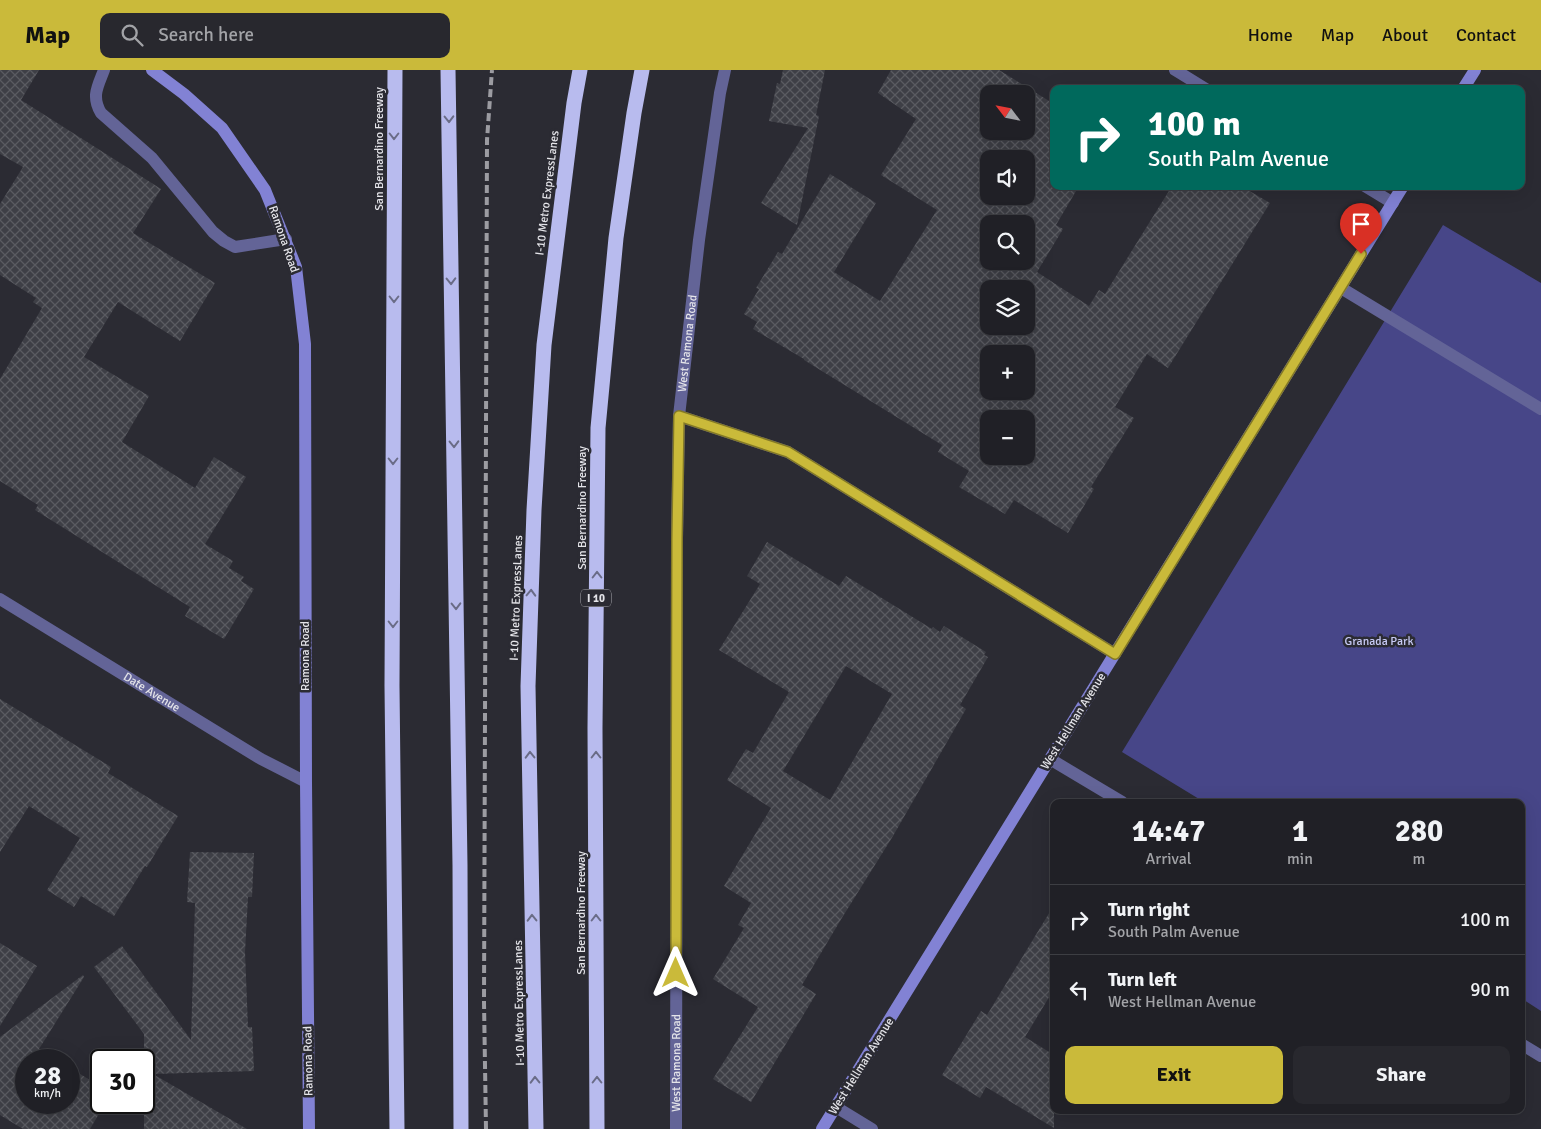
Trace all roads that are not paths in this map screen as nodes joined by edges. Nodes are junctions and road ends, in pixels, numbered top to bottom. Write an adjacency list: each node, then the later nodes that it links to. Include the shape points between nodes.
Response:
1 (104, 70): 15 (street, via 96,93 96,104 101,113 152,158 213,232 235,247)
2 (152, 70): 15 (street, Ramona Road, via 222,128 266,190)
3 (395, 70): 28 (highway, San Bernardino Freeway, one-way to 28, via 392,686)
4 (448, 70): 29 (highway, one-way to 29)
5 (580, 70): 30 (highway, I-10 Metro ExpressLanes, one-way to 5, via 528,686 534,510 544,345)
6 (642, 70): 31 (highway, San Bernardino Freeway / I 10, one-way to 6, via 595,728 598,428 616,238)
7 (725, 70): 18 (street, West Ramona Road, via 699,240)
8 (1175, 70): 10 (street)
9 (1475, 70): 11 (street)
10 (1199, 85)
11 (1466, 85)
12 (1372, 190): 14 (street)
13 (1401, 190): 14 (street, West Hellman Avenue)
14 (1393, 203): 16 (street, West Hellman Avenue)
15 (286, 239): 22 (street, Ramona Road, via 296,267 305,344)
16 (1340, 288): 17 (street); 20 (street, West Hellman Avenue)
17 (1541, 409)
18 (679, 416): 20 (street, via 788,452); 32 (street, West Ramona Road)
19 (0, 599): 22 (street, Date Avenue)
20 (1115, 654): 21 (street, West Hellman Avenue)
21 (1050, 759): 23 (street); 26 (street, West Hellman Avenue)
22 (306, 782): 27 (street, Ramona Road)
23 (1117, 799)
24 (1525, 1046): 25 (street)
25 (1541, 1056)
26 (836, 1107): 33 (street, West Hellman Avenue); 34 (street)
27 (309, 1129)
28 (397, 1129)
29 (461, 1129)
30 (536, 1129)
31 (598, 1129)
32 (676, 1129)
33 (822, 1129)
34 (872, 1129)

